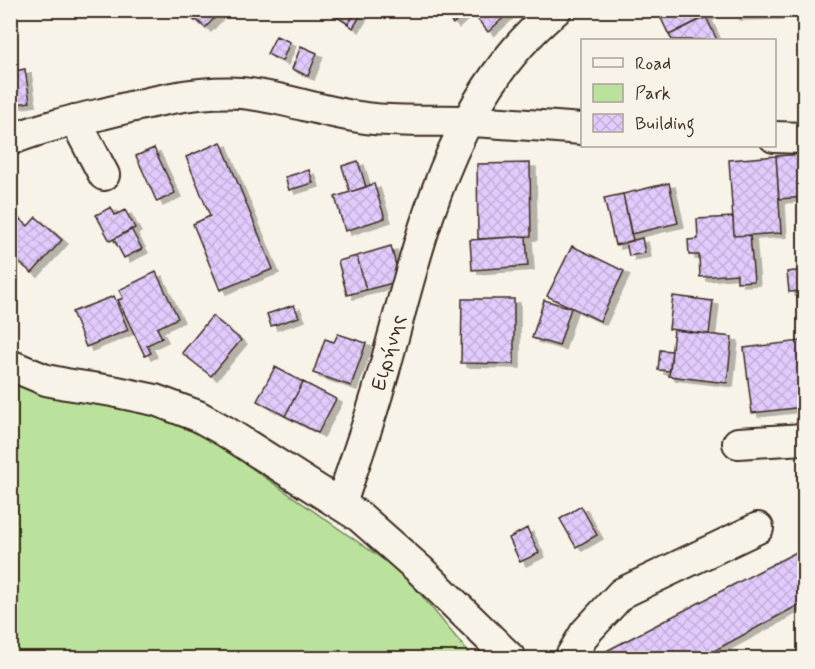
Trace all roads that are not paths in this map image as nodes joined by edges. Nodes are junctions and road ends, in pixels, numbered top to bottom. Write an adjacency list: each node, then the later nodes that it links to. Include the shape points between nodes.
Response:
1 (556, 10): 3 (street, Ειρήνης, via 507,61)
2 (75, 120): 3 (street, via 180,97 239,93 373,119); 7 (street); 8 (street)
3 (467, 121): 4 (street); 12 (street, Ειρήνης, via 429,211 378,392)
4 (581, 129)
5 (776, 137): 6 (street)
6 (804, 138)
7 (10, 140)
8 (104, 175)
9 (10, 365): 12 (street, via 46,380 155,400 198,416)
10 (804, 439): 11 (street)
11 (738, 443)
12 (341, 504): 14 (street, via 414,563)
13 (758, 528): 15 (street, via 622,593 585,633)
14 (510, 658)
15 (570, 658)

